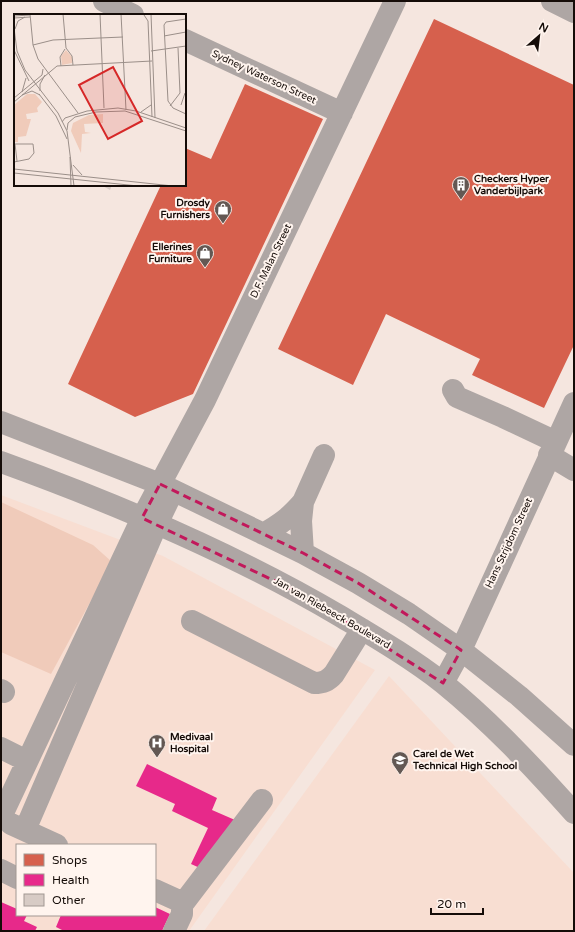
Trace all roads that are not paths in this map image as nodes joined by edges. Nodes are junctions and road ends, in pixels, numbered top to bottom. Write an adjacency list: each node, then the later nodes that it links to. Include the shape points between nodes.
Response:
1 (104, 1): 5 (street)
2 (395, 1): 7 (street, D.F. Malan Street)
3 (552, 1): 4 (street)
4 (574, 12)
5 (132, 14)
6 (186, 40): 7 (street, Sydney Waterson Street)
7 (342, 113): 15 (street, D.F. Malan Street, via 205,400)
8 (453, 390): 11 (street, via 457,397 503,417)
9 (574, 403): 11 (street, Hans Strijdom Street)
10 (1, 422): 15 (street)
11 (553, 448): 14 (street); 22 (street, Hans Strijdom Street)
12 (324, 455): 16 (street)
13 (1, 462): 17 (street, Jan van Riebeeck Boulevard)
14 (574, 470)
15 (166, 488): 17 (street, D.F. Malan Street); 18 (street)
16 (303, 502): 18 (street, via 290,517); 19 (street)
17 (149, 521): 21 (street, Jan van Riebeeck Boulevard, via 298,592); 26 (street); 30 (street)
18 (263, 534): 19 (street)
19 (303, 553): 22 (street, via 358,583)
20 (192, 621): 21 (street, via 314,683 322,683 334,674)
21 (362, 629): 23 (street, Jan van Riebeeck Boulevard)
22 (461, 650): 23 (street, Hans Strijdom Street); 24 (street, via 519,696)
23 (443, 683): 28 (street, Jan van Riebeeck Boulevard, via 506,740)
24 (574, 745)
25 (1, 748): 26 (street)
26 (27, 761): 29 (street)
27 (262, 800): 35 (street)
28 (574, 813)
29 (1, 818): 30 (street)
30 (25, 830): 31 (street)
31 (55, 844)
32 (1, 870): 33 (street)
33 (16, 878)
34 (156, 890): 35 (street)
35 (182, 905): 36 (street, via 182,914)
36 (174, 931)

